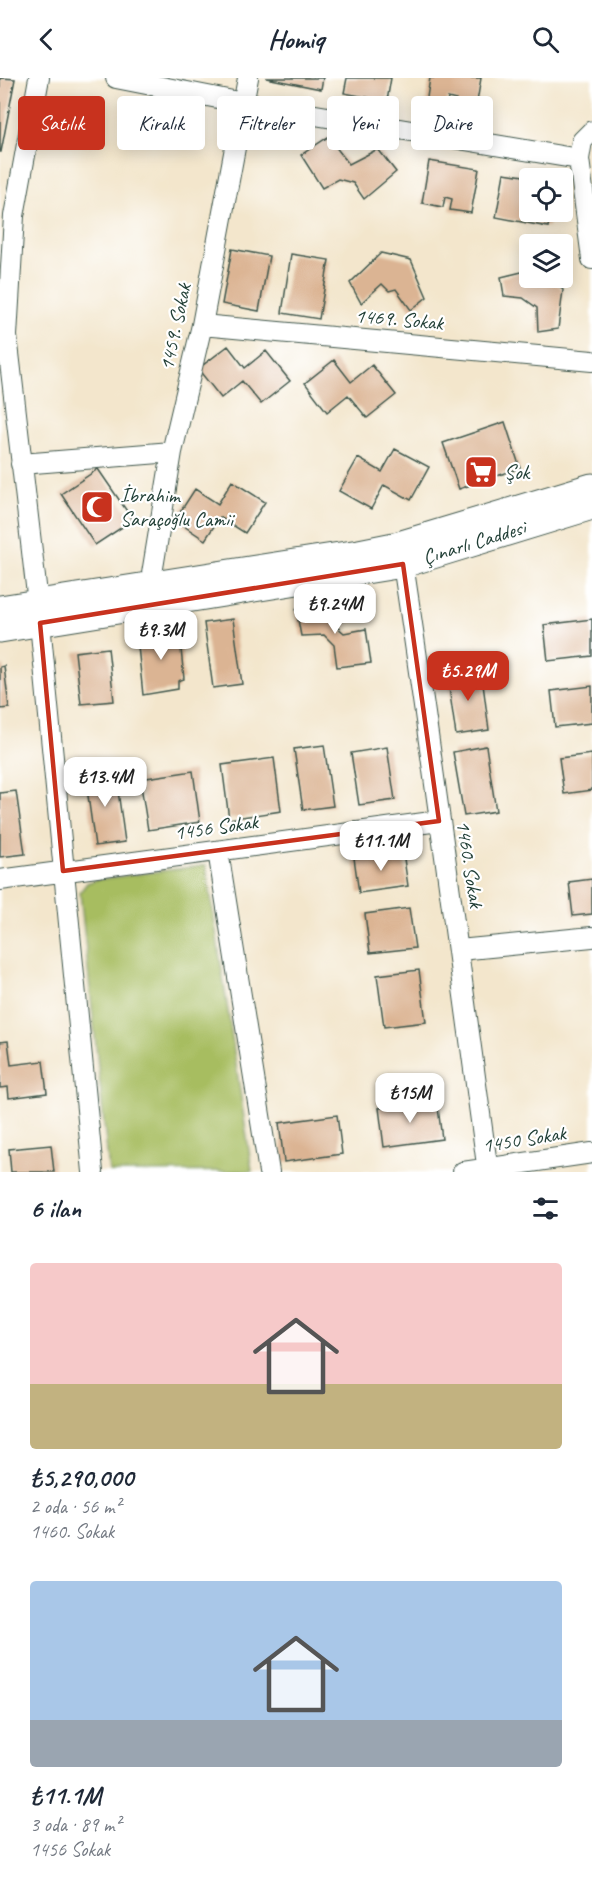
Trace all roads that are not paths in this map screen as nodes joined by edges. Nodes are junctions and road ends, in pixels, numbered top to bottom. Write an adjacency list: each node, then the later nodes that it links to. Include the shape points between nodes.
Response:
1 (39, 78): 10 (street)
2 (116, 78): 5 (street)
3 (248, 78): 4 (street, 1459. Sokak)
4 (244, 96)
5 (217, 98)
6 (315, 115): 9 (street)
7 (592, 131): 9 (street, via 582,141)
8 (234, 150): 12 (street, 1459. Sokak)
9 (579, 159): 11 (street)
10 (7, 214): 13 (street)
11 (592, 259)
12 (202, 324): 14 (street, 1469. Sokak); 15 (street, 1459. Sokak)
13 (3, 336): 16 (street)
14 (592, 361)
15 (172, 452): 16 (street); 20 (street, 1459. Sokak)
16 (21, 464): 22 (street)
17 (592, 487): 20 (main road, Çınarlı Caddesi, via 399,545)
18 (592, 506): 19 (main road, Çınarlı Caddesi)
19 (403, 564): 22 (main road, Çınarlı Caddesi); 24 (street, 1460. Sokak)
20 (150, 586): 22 (main road, Çınarlı Caddesi)
21 (0, 609): 22 (main road, Çınarlı Caddesi)
22 (39, 613): 23 (main road, Çınarlı Caddesi); 26 (street)
23 (0, 629)
24 (439, 821): 25 (street, 1456 Sokak); 29 (street, 1460. Sokak)
25 (218, 851): 26 (street, 1456 Sokak); 33 (street)
26 (63, 871): 27 (street, 1456 Sokak); 32 (street)
27 (0, 880)
28 (592, 937): 29 (street)
29 (459, 950): 31 (street, 1460. Sokak)
30 (592, 1153): 31 (street, 1450 Sokak)
31 (488, 1170): 34 (street, 1450 Sokak)
32 (93, 1172)
33 (269, 1172)
34 (463, 1172)

